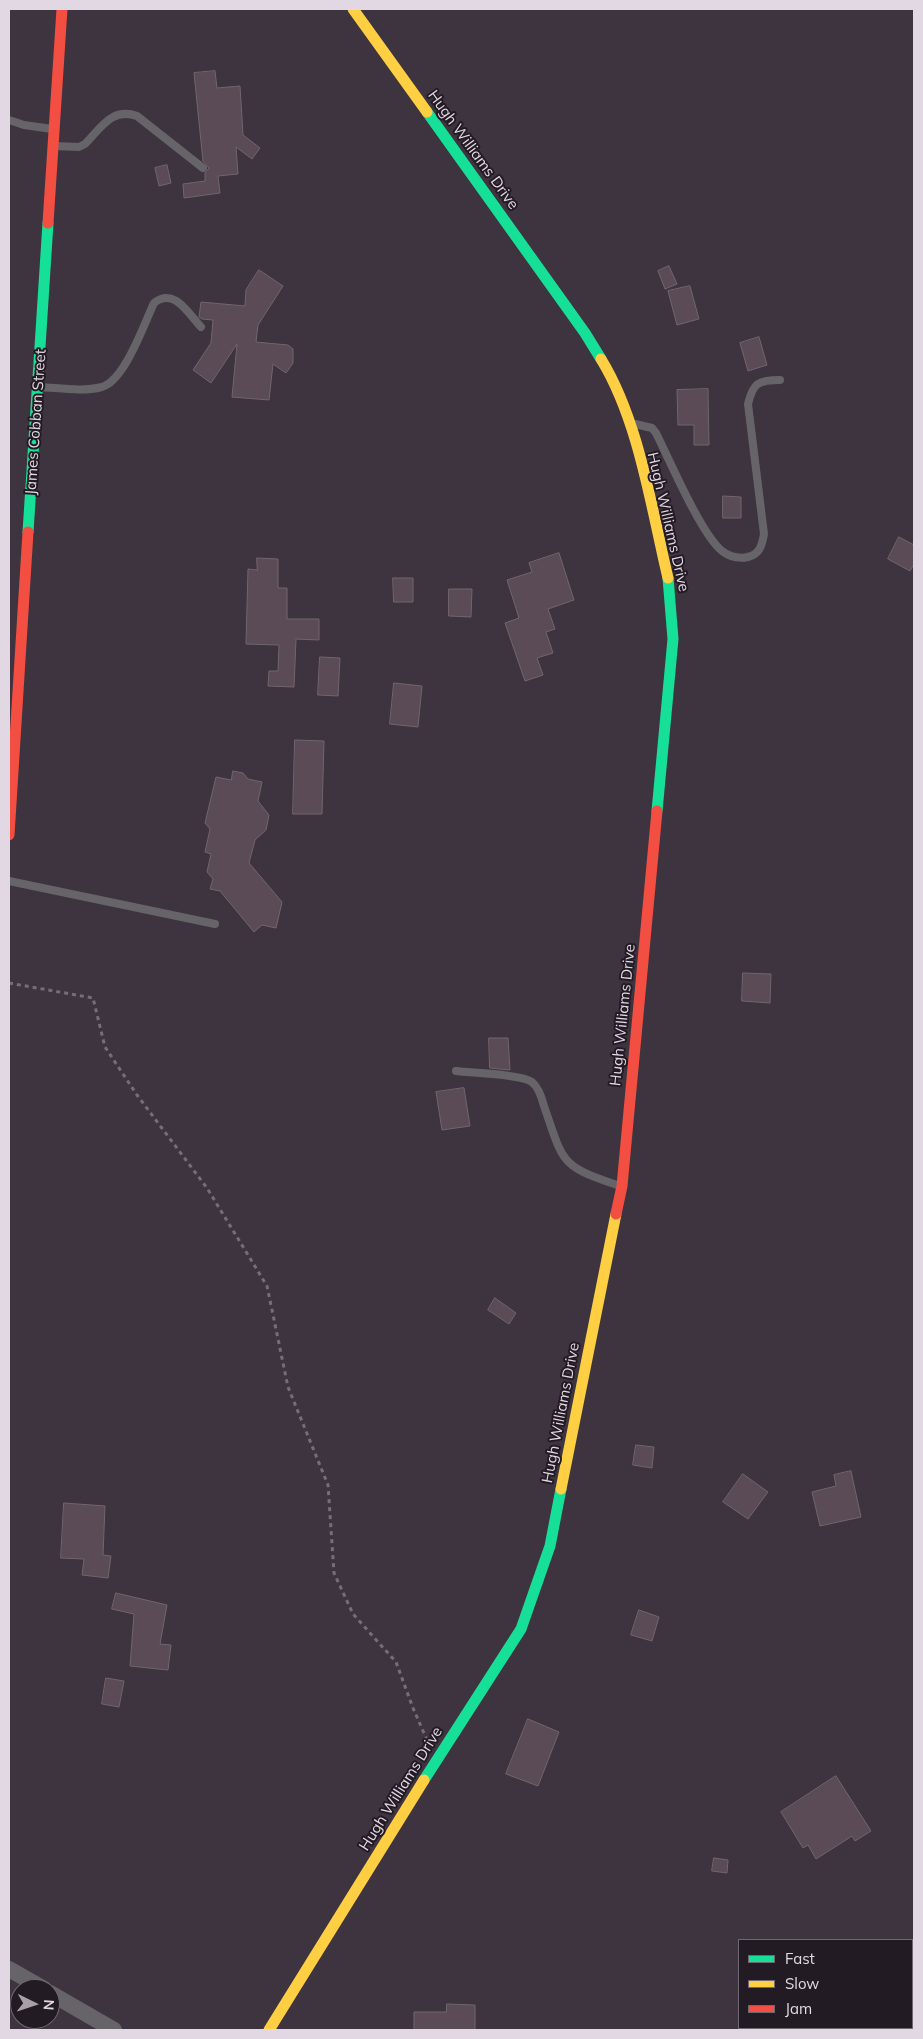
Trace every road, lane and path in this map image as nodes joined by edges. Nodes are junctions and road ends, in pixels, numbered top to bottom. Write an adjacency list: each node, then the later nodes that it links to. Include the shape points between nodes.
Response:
1 (62, 9): 4 (street, James Cobban Street)
2 (353, 9): 10 (street, Hugh Williams Drive, via 585,333 616,383)
3 (9, 120): 4 (lane)
4 (54, 129): 5 (street, James Cobban Street)
5 (53, 146): 6 (lane, via 79,147 113,116 128,112); 9 (street, James Cobban Street)
6 (203, 168)
7 (201, 327): 9 (lane, via 178,300 160,297 154,303 121,373 104,386 86,390)
8 (780, 380): 10 (lane, via 758,383 751,391 748,404 764,534 762,546 756,554 748,557 729,556 721,550 704,528 656,433 646,426)
9 (38, 387): 11 (street, James Cobban Street)
10 (630, 424): 16 (street, Hugh Williams Drive, via 670,586 673,639)
11 (9, 835)
12 (9, 881): 13 (lane)
13 (216, 924)
14 (9, 983): 17 (path, via 93,998 105,1047 208,1188 267,1286 288,1387 328,1485 334,1573 353,1614 396,1662)
15 (456, 1071): 16 (lane, via 532,1082 540,1094 560,1153 570,1165 585,1174)
16 (622, 1186): 17 (street, Hugh Williams Drive, via 550,1546 521,1629)
17 (436, 1761): 22 (street, Hugh Williams Drive)
18 (9, 1969): 19 (street)
19 (26, 1979)
20 (60, 1999): 21 (street)
21 (114, 2030)
22 (269, 2030)

